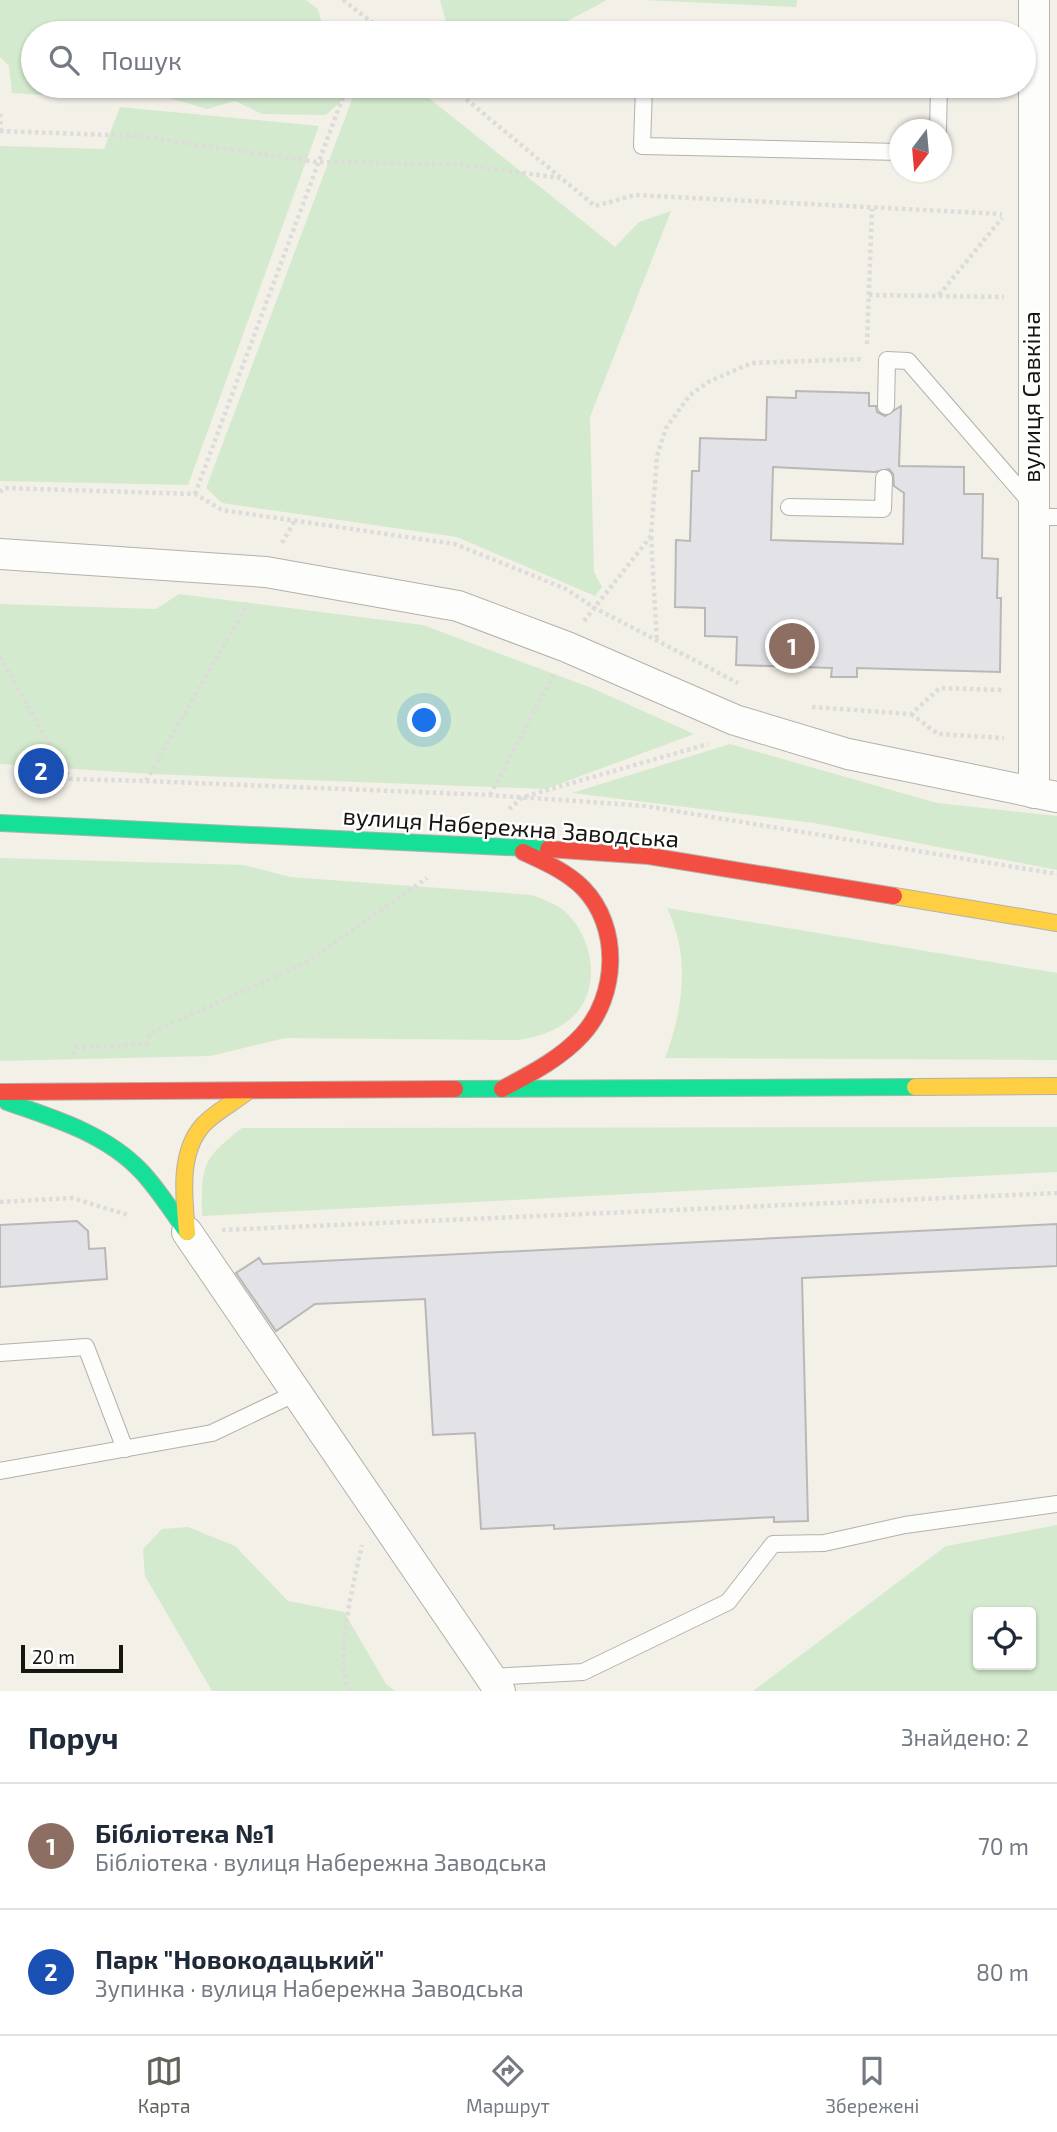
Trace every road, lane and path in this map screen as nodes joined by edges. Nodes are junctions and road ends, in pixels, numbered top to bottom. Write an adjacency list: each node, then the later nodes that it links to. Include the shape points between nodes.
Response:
1 (344, 0): 3 (path)
2 (1034, 0): 4 (street, вулиця Савкіна)
3 (372, 21)
4 (1032, 21)
5 (342, 98): 14 (path)
6 (464, 98): 15 (path)
7 (644, 98): 13 (lane, via 642,146)
8 (939, 98): 11 (lane)
9 (1026, 98): 17 (street, вулиця Савкіна)
10 (0, 114): 12 (path)
11 (938, 119)
12 (0, 131): 14 (path, via 139,136)
13 (889, 152)
14 (316, 162): 15 (path, via 456,164); 26 (path)
15 (561, 178): 16 (path, via 594,206 635,195)
16 (872, 209): 17 (path); 18 (path)
17 (1019, 214): 19 (path); 20 (street, вулиця Савкіна)
18 (869, 295): 19 (path); 21 (path)
19 (939, 296): 20 (path)
20 (1033, 297): 28 (street, вулиця Савкіна)
21 (866, 359): 22 (path); 30 (path, via 752,363 710,380 690,395 666,428 657,456)
22 (887, 360): 23 (lane); 28 (lane, via 908,361)
23 (886, 406)
24 (884, 478): 27 (lane, via 883,509)
25 (0, 492): 26 (path, via 4,488)
26 (195, 494): 29 (path, via 222,510)
27 (789, 507)
28 (1040, 513): 41 (street, вулиця Савкіна)
29 (295, 520): 32 (path); 33 (path, via 455,544 566,589)
30 (651, 536): 33 (path); 34 (path)
31 (0, 554): 32 (street)
32 (266, 572): 35 (street, via 458,606); 43 (path)
33 (593, 607): 34 (path); 35 (path)
34 (657, 642): 37 (path)
35 (567, 647): 44 (path); 45 (street, via 735,720 848,754)
36 (0, 657): 43 (path, via 70,779)
37 (740, 685)
38 (1008, 691): 40 (path, via 940,688)
39 (803, 707): 40 (path)
40 (911, 714): 41 (path, via 938,734)
41 (1034, 740): 45 (street, вулиця Савкіна)
42 (714, 743): 46 (path)
43 (146, 780): 44 (path)
44 (490, 794): 46 (path)
45 (1045, 795)
46 (523, 797): 48 (path); 50 (path, via 645,806)
47 (0, 823): 48 (main road, вулиця Набережна Заводська)
48 (470, 843): 49 (main road, вулиця Набережна Заводська); 54 (path, via 415,888 307,962 151,1033 146,1044 76,1048)
49 (509, 845): 51 (main road, вулиця Набережна Заводська, via 649,856); 53 (main road, via 568,875 590,897 605,926 612,959 604,1001 589,1027 545,1065)
50 (1057, 874)
51 (1057, 923)
52 (1057, 1086): 53 (main road)
53 (500, 1090): 55 (main road)
54 (48, 1092): 55 (main road); 56 (main road)
55 (247, 1092): 61 (main road, via 201,1127 189,1153 185,1192)
56 (0, 1093)
57 (0, 1099): 61 (main road, via 115,1148)
58 (1057, 1193): 61 (path)
59 (0, 1202): 60 (path, via 72,1198)
60 (135, 1217)
61 (201, 1231): 63 (street)
62 (0, 1353): 64 (lane, via 86,1347)
63 (296, 1393): 64 (lane, via 212,1433); 66 (street)
64 (125, 1449): 65 (lane)
65 (0, 1471)
66 (370, 1502): 68 (street, via 442,1595); 69 (path, via 347,1617 343,1682)
67 (1057, 1504): 68 (lane, via 905,1525 824,1543 773,1544 728,1602 583,1672)
68 (495, 1684)
69 (350, 1691)

